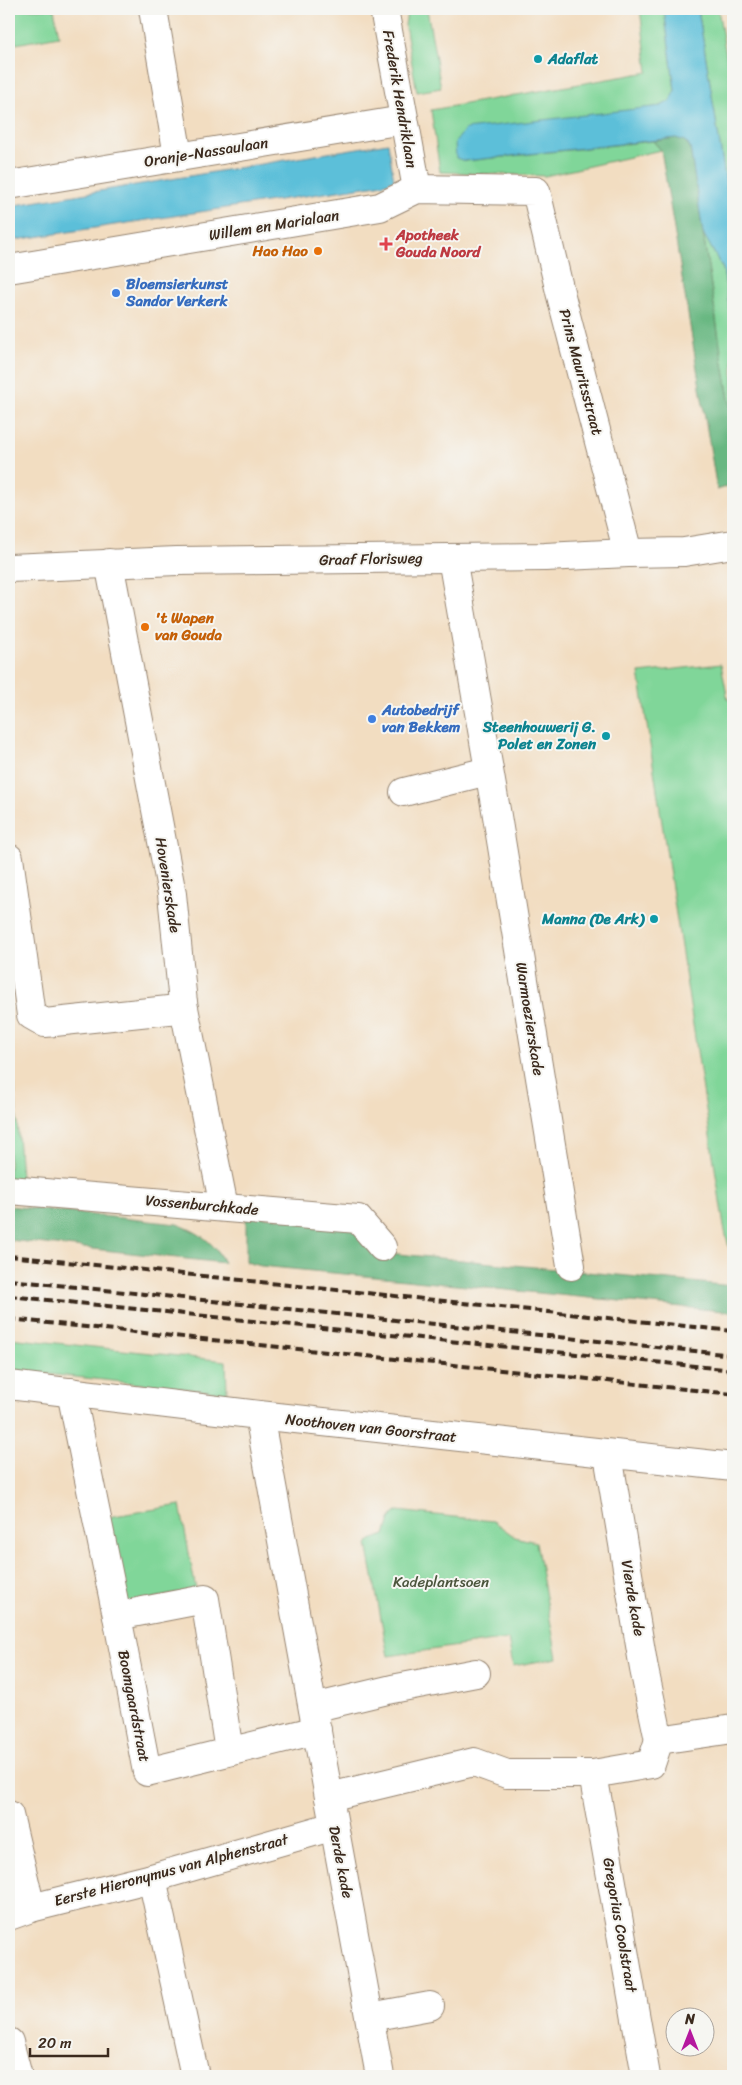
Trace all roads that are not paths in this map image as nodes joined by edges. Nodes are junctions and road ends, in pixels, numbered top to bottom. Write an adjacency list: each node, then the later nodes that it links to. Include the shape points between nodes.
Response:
1 (153, 9): 4 (street)
2 (384, 9): 3 (street, Frederik Hendriklaan)
3 (403, 120): 4 (street, Oranje-Nassaulaan); 6 (street, Frederik Hendriklaan)
4 (178, 156): 5 (street, Oranje-Nassaulaan)
5 (9, 185)
6 (417, 189): 7 (street, Willem en Marialaan); 8 (street, Willem en Marialaan, via 380,207)
7 (536, 191): 10 (street, Prins Mauritsstraat)
8 (9, 269)
9 (733, 544): 10 (street, Graaf Florisweg, via 684,552)
10 (628, 553): 11 (street, Graaf Florisweg)
11 (452, 558): 12 (street, Graaf Florisweg); 14 (street, Warmoezierskade)
12 (109, 563): 13 (street, Graaf Florisweg); 17 (street, Hovenierskade, via 172,894)
13 (9, 568)
14 (488, 771): 15 (street); 21 (street, Warmoezierskade)
15 (404, 792)
16 (9, 858): 17 (street, via 31,1015 45,1023 178,1009)
17 (182, 1003): 19 (street, Hovenierskade)
18 (9, 1190): 19 (street, Vossenburchkade)
19 (224, 1207): 20 (street, Vossenburchkade, via 358,1219)
20 (382, 1247)
21 (571, 1266)
22 (9, 1385): 23 (street, Noothoven van Goorstraat)
23 (71, 1392): 24 (street, Noothoven van Goorstraat); 27 (street, Boomgaardstraat)
24 (259, 1415): 25 (street, Noothoven van Goorstraat); 29 (street, Derde kade)
25 (608, 1455): 26 (street, Noothoven van Goorstraat); 31 (street, Vierde kade)
26 (733, 1467)
27 (116, 1616): 32 (street, Boomgaardstraat, via 147,1772); 32 (street, via 205,1599)
28 (476, 1673): 29 (street, via 392,1689)
29 (315, 1719): 32 (street, Boomgaardstraat); 34 (street, Derde kade)
30 (733, 1729): 31 (street)
31 (659, 1740): 33 (street, via 651,1764)
32 (229, 1751)
33 (593, 1774): 34 (street, via 507,1774 474,1762); 45 (street, Gregorius Coolstraat)
34 (329, 1797): 36 (street, Derde kade)
35 (9, 1815): 38 (street)
36 (334, 1826): 37 (street, Eerste Hieronymus van Alphenstraat); 40 (street, Derde kade)
37 (152, 1878): 38 (street, Eerste Hieronymus van Alphenstraat); 43 (street)
38 (20, 1912)
39 (430, 2006): 40 (street)
40 (370, 2017): 44 (street, Derde kade)
41 (9, 2042): 42 (street)
42 (18, 2076)
43 (195, 2076)
44 (380, 2076)
45 (646, 2076)

